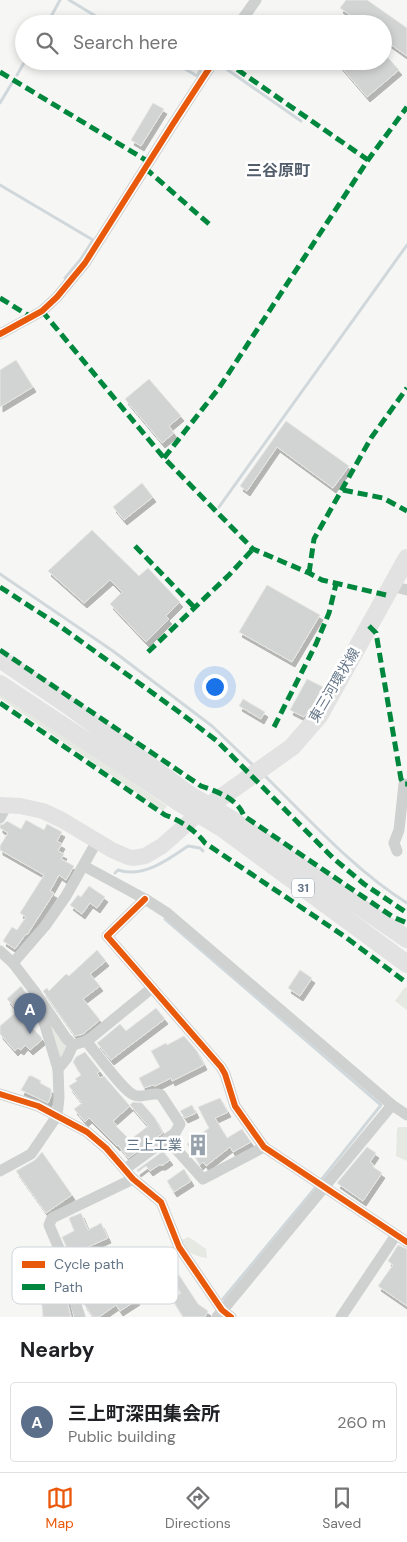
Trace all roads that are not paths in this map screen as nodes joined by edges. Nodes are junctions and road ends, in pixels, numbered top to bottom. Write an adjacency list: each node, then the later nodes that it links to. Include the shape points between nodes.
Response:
1 (256, 0): 2 (street)
2 (245, 15)
3 (208, 70): 4 (street, via 79,270 42,311)
4 (0, 334)
5 (407, 558): 6 (main road, 東三河環状線)
6 (399, 588): 11 (main road, 東三河環状線, via 319,716 292,747)
7 (0, 659): 11 (main road, 31, via 190,795)
8 (0, 684): 11 (main road, 31)
9 (404, 784): 12 (street)
10 (2, 809): 13 (street, via 20,806 48,813)
11 (204, 810): 13 (street, via 162,846 145,856 128,857); 17 (main road, 31, via 285,856); 20 (main road, 31, via 222,828)
12 (403, 832): 14 (street, via 394,843)
13 (97, 841): 15 (street)
14 (397, 851)
15 (84, 866): 16 (street); 19 (street, via 45,926)
16 (145, 899): 21 (street, via 107,936); 27 (street, via 167,913)
17 (407, 939)
18 (0, 951): 19 (street)
19 (13, 963): 22 (street)
20 (407, 964)
21 (152, 988): 23 (street); 31 (street, via 221,1067 235,1106)
22 (35, 992): 24 (street); 25 (street)
23 (86, 1041): 24 (street); 30 (street, via 129,1092 140,1096 161,1095 180,1124)
24 (73, 1045): 25 (street)
25 (58, 1069): 29 (street)
26 (0, 1094): 29 (street, via 16,1097)
27 (392, 1105): 28 (street); 35 (street)
28 (407, 1115)
29 (57, 1116): 32 (street, via 93,1135); 33 (street, via 31,1154)
30 (167, 1139): 31 (street, via 203,1179); 32 (street)
31 (264, 1147): 35 (street)
32 (125, 1169): 34 (street)
33 (0, 1171)
34 (133, 1179): 38 (street, via 52,1218 49,1224); 40 (street, via 160,1202 179,1247)
35 (324, 1186): 36 (street); 40 (street)
36 (396, 1235): 37 (street); 42 (street)
37 (407, 1242)
38 (59, 1247)
39 (76, 1304): 41 (street)
40 (223, 1315)
41 (80, 1317)
42 (341, 1317)

